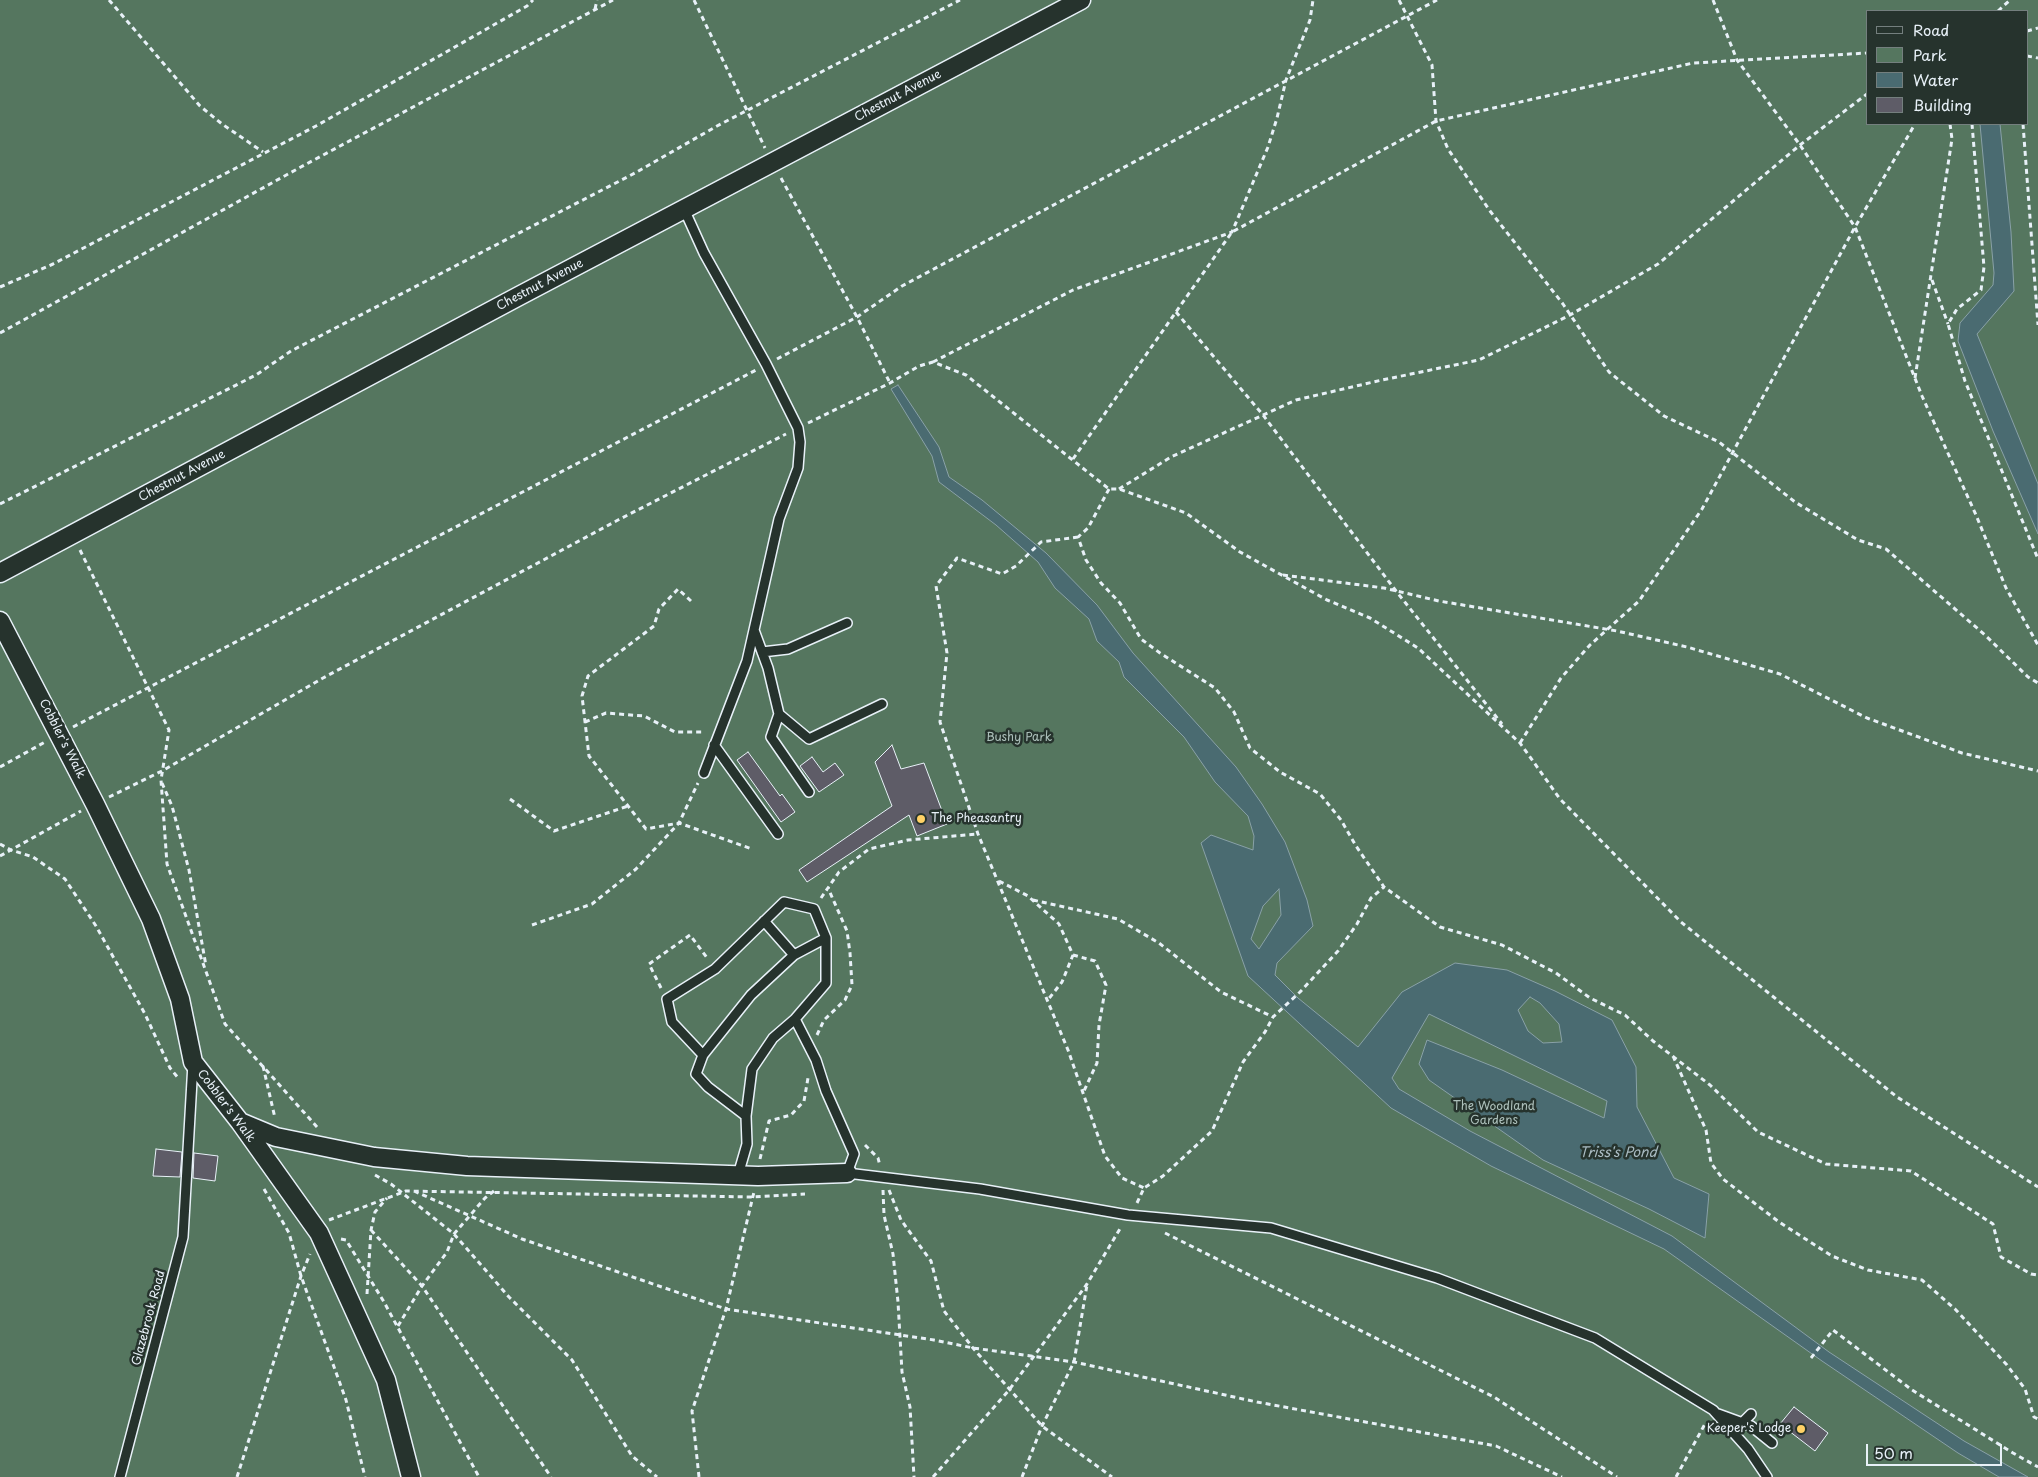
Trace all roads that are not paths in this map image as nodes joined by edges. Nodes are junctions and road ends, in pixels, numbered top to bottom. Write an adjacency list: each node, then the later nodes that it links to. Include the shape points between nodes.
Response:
1 (1081, 0): 2 (street, Chestnut Avenue)
2 (684, 209): 3 (street, Chestnut Avenue); 6 (lane, via 704,253 798,428 798,468 779,519)
3 (0, 573)
4 (0, 620): 19 (street, Cobbler's Walk, via 151,918 180,1000)
5 (847, 624): 7 (lane, via 788,649)
6 (754, 630): 7 (lane); 10 (lane, via 747,661)
7 (762, 652): 9 (lane)
8 (882, 704): 9 (lane, via 809,739)
9 (779, 714): 12 (lane, via 771,737)
10 (714, 745): 11 (lane); 13 (lane)
11 (704, 773)
12 (809, 792)
13 (778, 834)
14 (764, 921): 15 (lane, via 784,902 814,909); 16 (lane); 18 (lane, via 715,969 667,999 672,1022)
15 (826, 938): 16 (lane); 17 (lane, via 826,983)
16 (794, 955): 18 (lane, via 751,995)
17 (795, 1018): 20 (lane, via 773,1038 752,1068); 22 (lane, via 816,1060 854,1154)
18 (703, 1055): 20 (lane, via 696,1074)
19 (193, 1062): 21 (street, Cobbler's Walk); 28 (lane, Glazebrook Road, via 183,1237)
20 (746, 1116): 23 (lane, via 748,1144)
21 (240, 1122): 23 (street, via 276,1137 374,1157 468,1166); 29 (street, Cobbler's Walk, via 316,1229 386,1380)
22 (847, 1173): 23 (street); 24 (lane, via 980,1189 1128,1215 1271,1228 1437,1278 1595,1338)
23 (738, 1175)
24 (1715, 1412): 26 (lane); 30 (lane, via 1748,1450)
25 (1751, 1414): 26 (lane)
26 (1742, 1423): 27 (lane, via 1757,1426)
27 (1772, 1443)
28 (120, 1477)
29 (411, 1477)
30 (1766, 1477)

